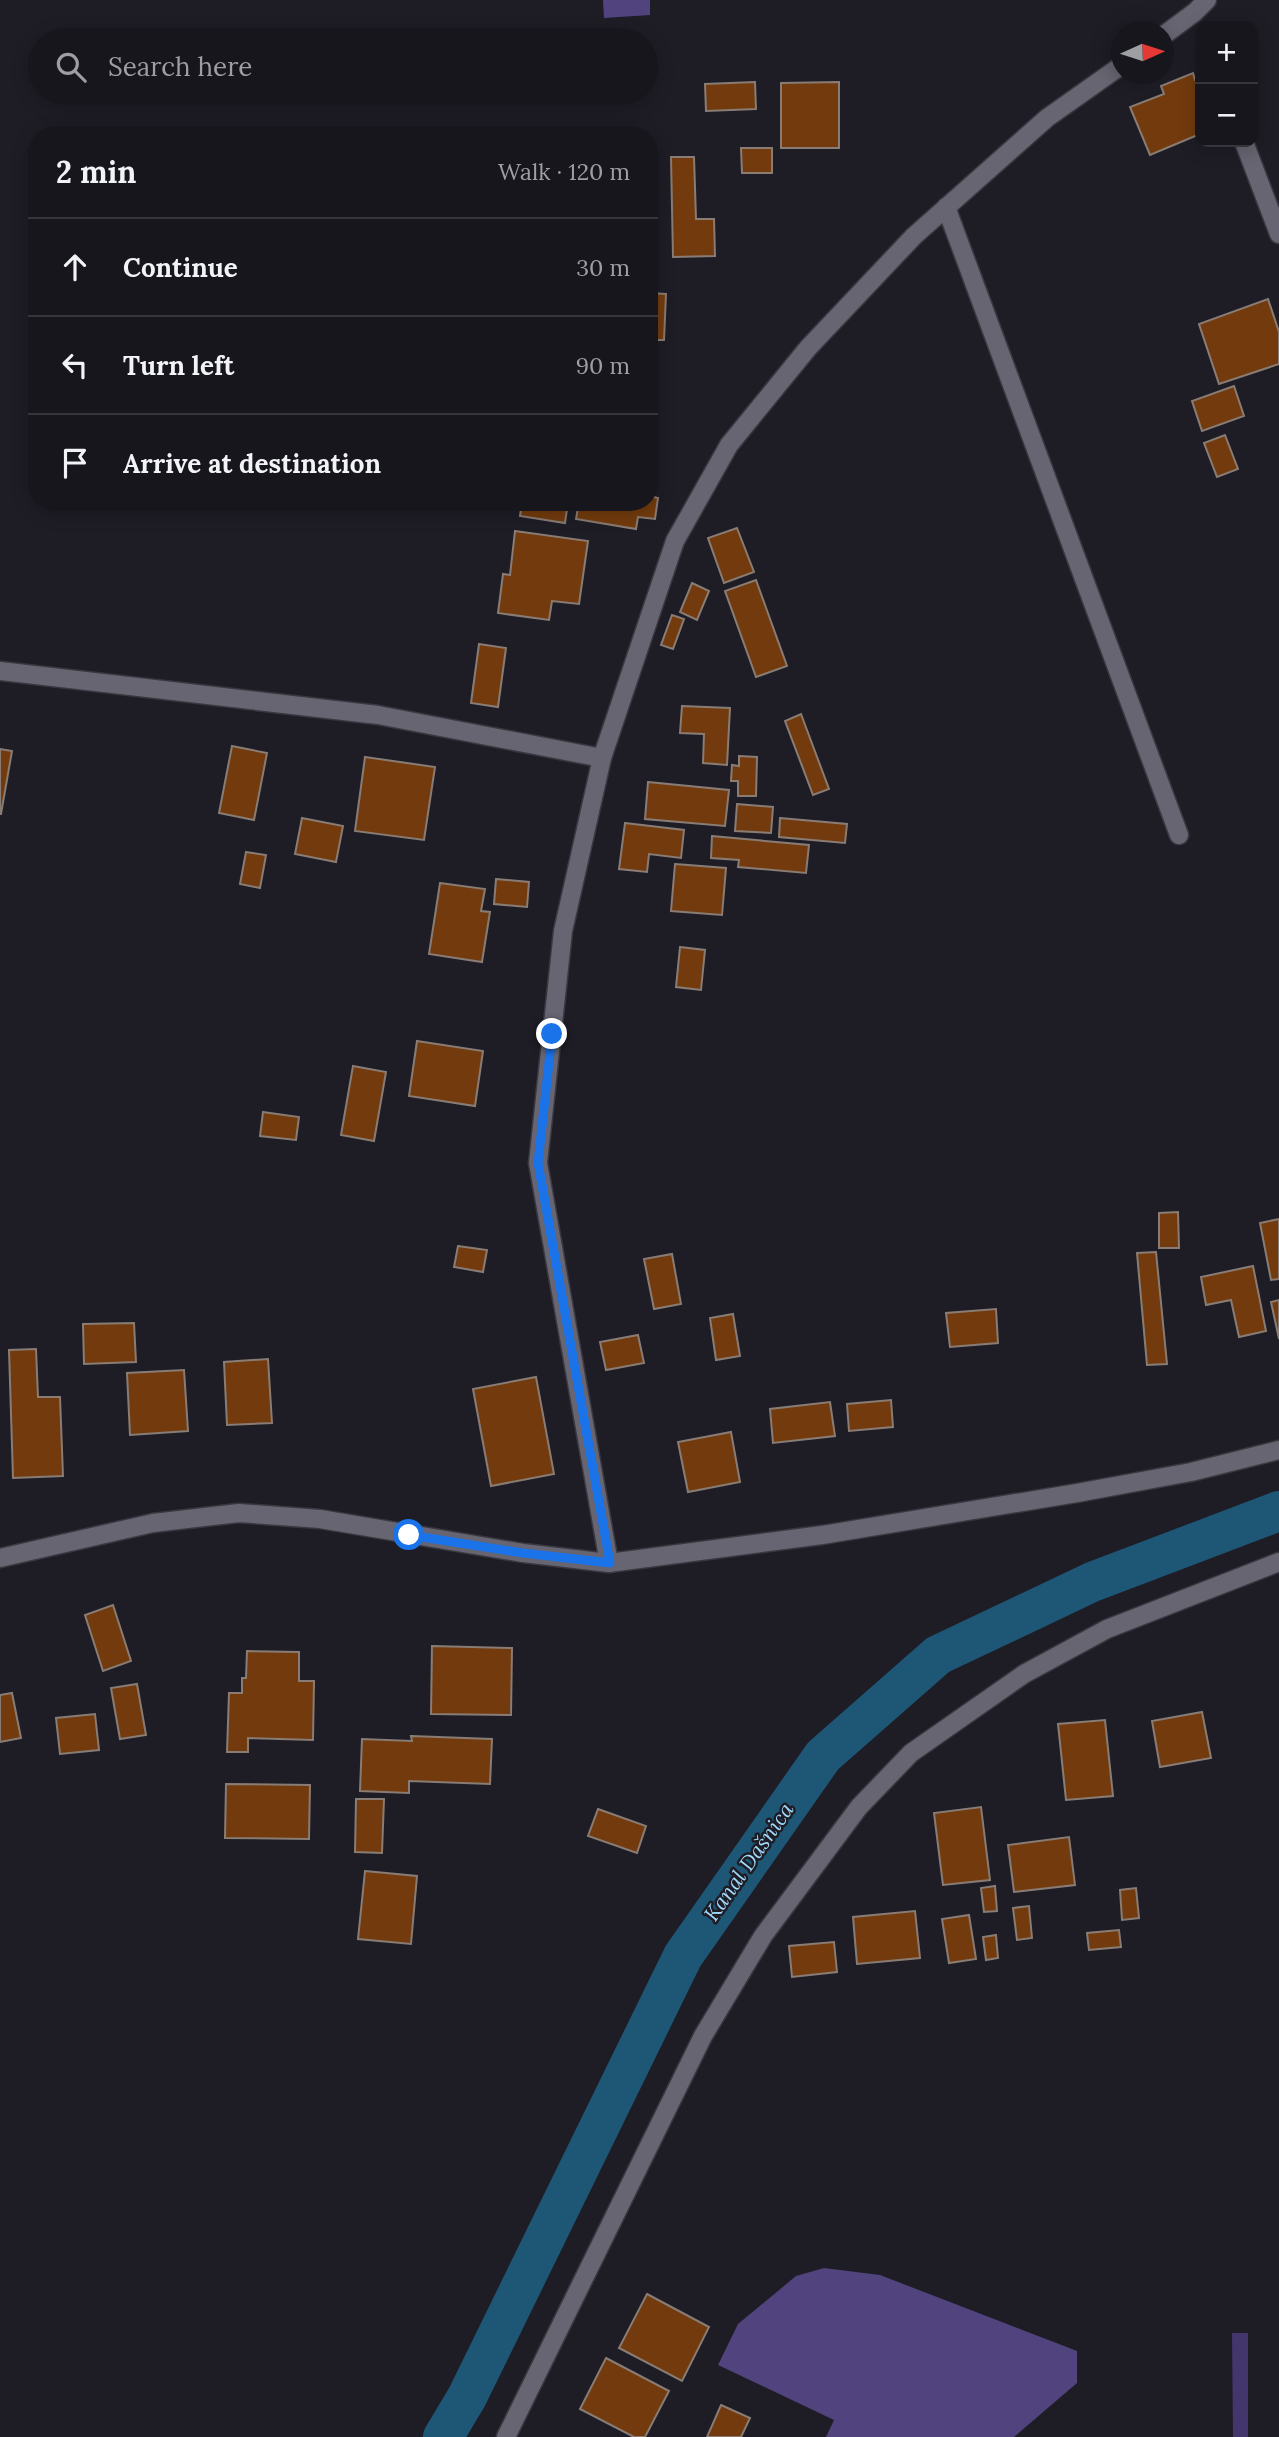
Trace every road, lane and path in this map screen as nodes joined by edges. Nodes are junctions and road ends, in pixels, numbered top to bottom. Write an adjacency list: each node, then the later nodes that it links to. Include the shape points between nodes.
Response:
1 (1201, 13): 2 (street)
2 (1174, 28)
3 (1111, 73): 5 (street, via 1047,118)
4 (1246, 147): 6 (street)
5 (946, 207): 8 (street, via 807,348 729,445 675,541); 9 (street)
6 (1279, 234)
7 (0, 671): 8 (street, via 378,715)
8 (602, 758): 13 (street, via 563,931 538,1163)
9 (1178, 835)
10 (1279, 1450): 13 (street, via 1191,1472 1036,1500)
11 (0, 1558): 13 (street, via 153,1523 239,1513 320,1518)
12 (1279, 1562): 14 (street, via 1107,1629 1024,1674 911,1753 859,1807 763,1936 703,2036)
13 (610, 1563)
14 (506, 2437)

